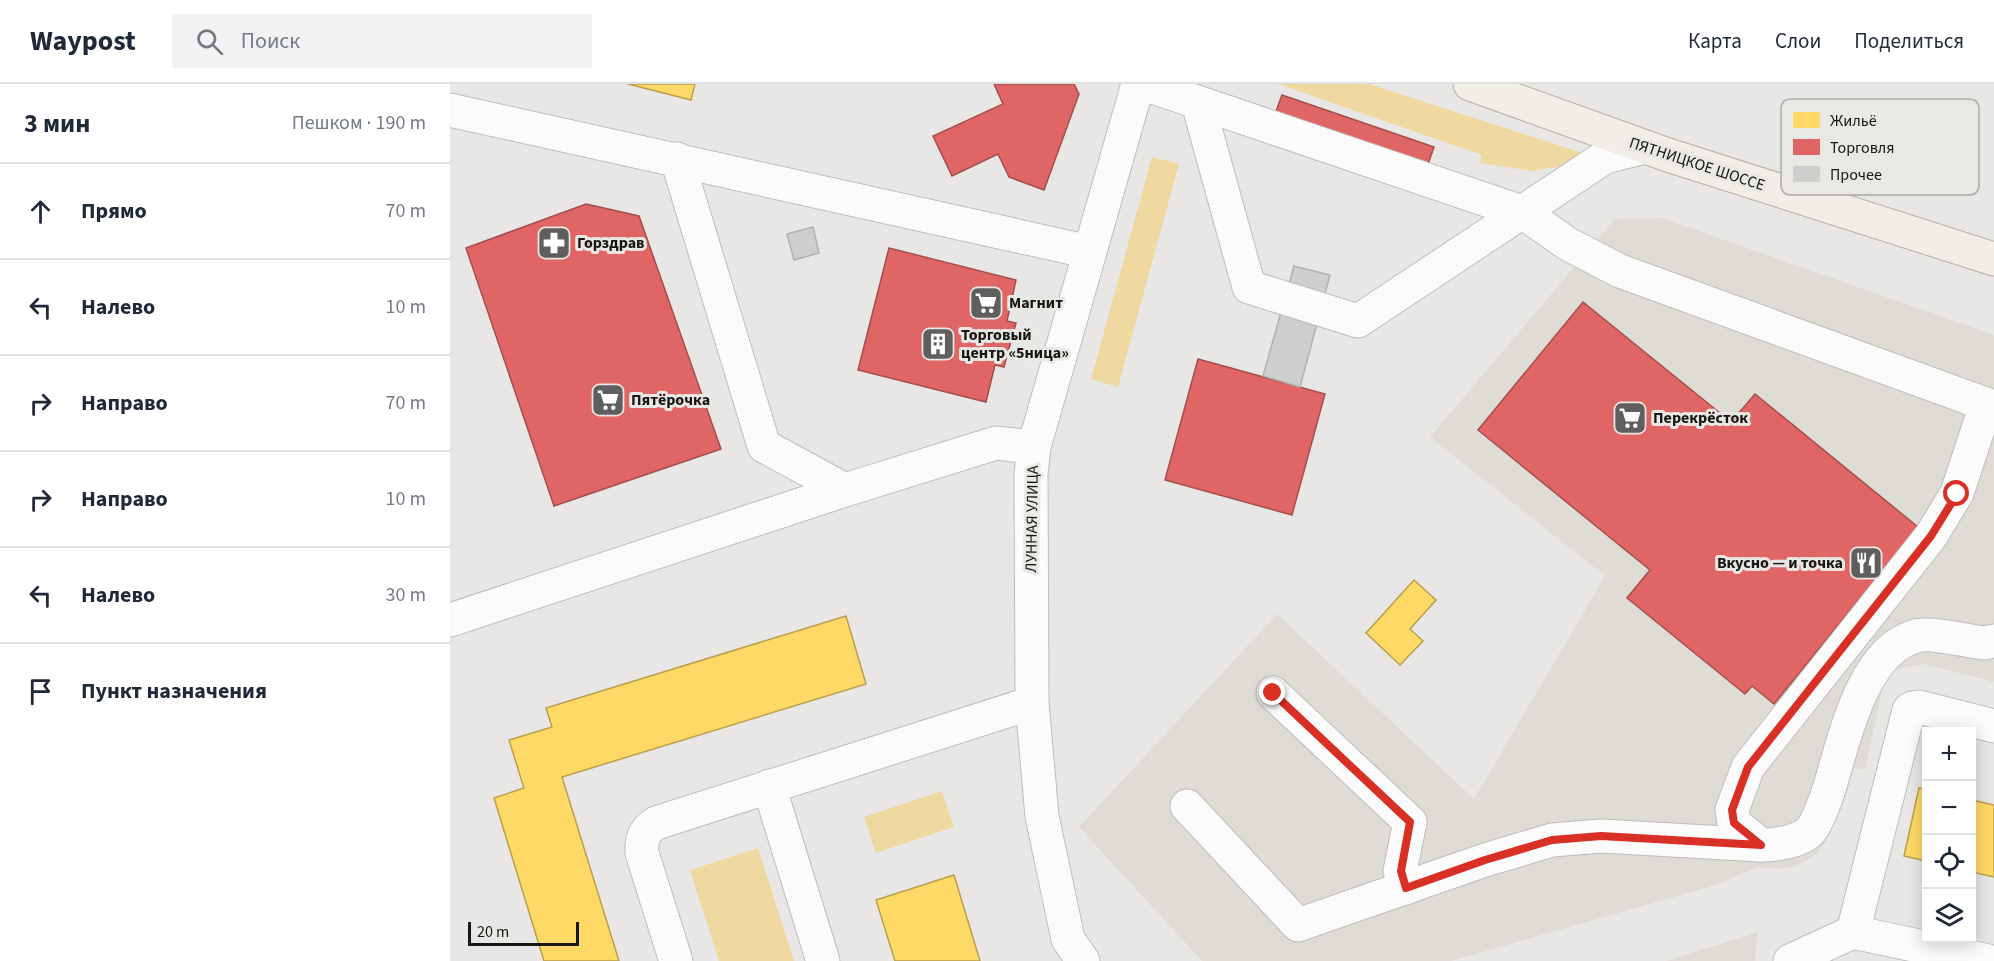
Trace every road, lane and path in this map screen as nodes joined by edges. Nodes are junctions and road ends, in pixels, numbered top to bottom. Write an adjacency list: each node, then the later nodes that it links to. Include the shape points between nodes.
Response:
1 (1138, 84): 11 (street, ЛУННАЯ УЛИЦА)
2 (1144, 84): 4 (street)
3 (1470, 84): 6 (main road, ПЯТНИЦКОЕ ШОССЕ)
4 (1198, 102): 10 (street); 10 (street, via 1249,287 1358,321)
5 (450, 110): 7 (street)
6 (1645, 147): 8 (main road, ПЯТНИЦКОЕ ШОССЕ); 10 (street, via 1605,157)
7 (677, 159): 11 (street); 15 (street, via 764,446)
8 (1781, 191)
9 (1795, 195): 12 (main road, ПЯТНИЦКОЕ ШОССЕ)
10 (1522, 212): 13 (street, via 1568,244 1620,271)
11 (1090, 252): 14 (street, ЛУННАЯ УЛИЦА)
12 (1994, 259)
13 (1990, 406): 23 (street, via 1957,494 1931,536 1748,767 1732,810 1734,823)
14 (1034, 447): 15 (street, via 996,443); 19 (street, ЛУННАЯ УЛИЦА)
15 (844, 490): 16 (street)
16 (450, 620)
17 (1994, 640): 23 (street, via 1984,643 1917,635 1895,646 1869,676 1852,713 1825,801 1809,832 1781,844)
18 (1273, 693): 24 (street, via 1410,822 1401,871)
19 (1032, 703): 21 (street); 28 (street, ЛУННАЯ УЛИЦА, via 1042,816 1068,939)
20 (1994, 726): 25 (street, via 1919,707 1909,710)
21 (769, 786): 26 (street, via 648,828 642,853); 27 (street)
22 (1187, 806): 24 (street, via 1298,925)
23 (1761, 845): 24 (street, via 1601,836 1552,840)
24 (1406, 888)
25 (1853, 932): 29 (street); 30 (street)
26 (676, 961)
27 (824, 961)
28 (1083, 961)
29 (1790, 961)
30 (1988, 961)

